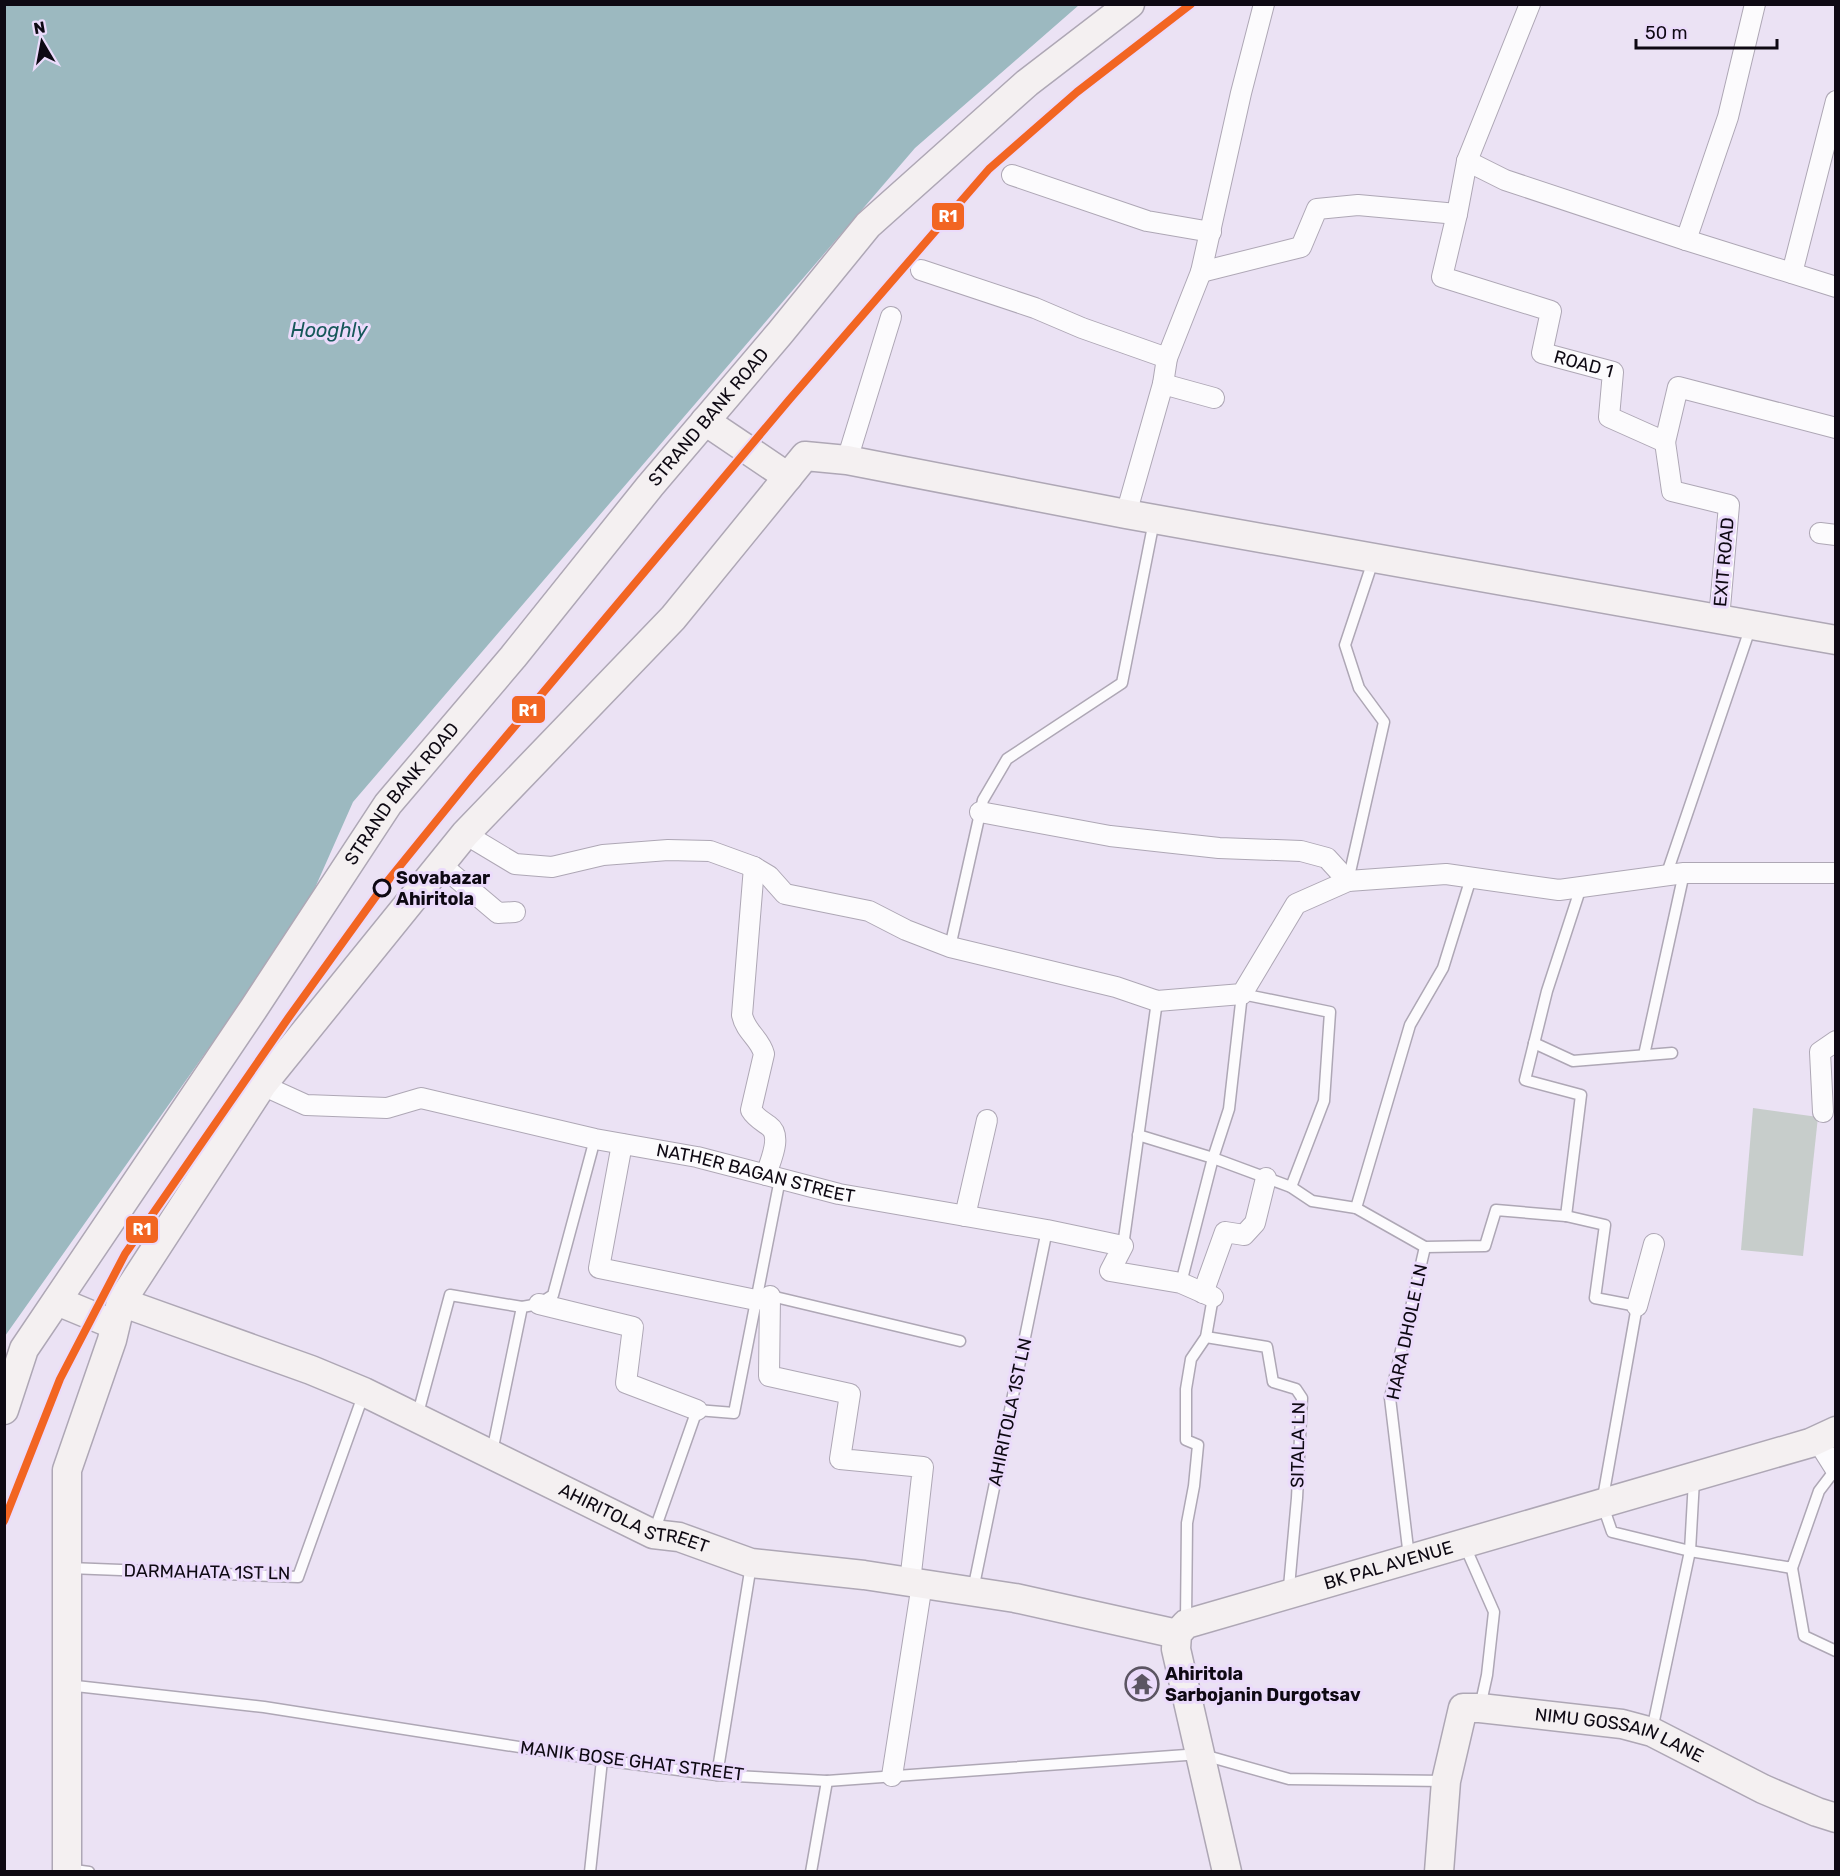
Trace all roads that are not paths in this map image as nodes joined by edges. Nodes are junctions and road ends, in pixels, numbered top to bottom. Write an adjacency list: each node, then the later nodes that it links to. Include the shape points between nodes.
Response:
1 (1130, 4): 20 (main road, STRAND BANK ROAD, via 1027,83 868,225)
2 (1263, 4): 10 (street)
3 (1530, 4): 7 (street, ROAD 1)
4 (1755, 4): 11 (street, via 1728,117)
5 (1836, 101): 6 (street)
6 (1833, 125): 14 (street)
7 (1467, 161): 9 (street, ROAD 1); 11 (street, via 1505,180)
8 (1011, 176): 10 (street, via 1147,221)
9 (1457, 214): 13 (street, via 1358,206 1317,209 1301,246); 22 (street, ROAD 1, via 1442,277 1551,311 1542,353 1613,372 1609,417)
10 (1211, 232): 13 (street)
11 (1686, 240): 14 (street)
12 (921, 270): 17 (street)
13 (1201, 272): 17 (street)
14 (1792, 273): 15 (street)
15 (1836, 286)
16 (891, 317): 23 (street)
17 (1167, 358): 18 (street)
18 (1163, 384): 19 (street); 25 (street)
19 (1214, 398)
20 (705, 421): 24 (main road); 68 (main road, STRAND BANK ROAD, via 388,804)
21 (1836, 428): 22 (street, via 1678,387)
22 (1665, 442): 28 (street, EXIT ROAD, via 1672,491 1729,505)
23 (847, 460): 24 (main road, via 805,456); 25 (main road)
24 (788, 477): 32 (main road, via 673,618)
25 (1126, 514): 26 (main road)
26 (1155, 519): 27 (main road); 31 (lane, via 1122,683 1007,759)
27 (1374, 558): 28 (main road); 38 (lane, via 1345,645 1359,688 1384,722)
28 (1719, 619): 29 (main road)
29 (1752, 625): 30 (main road); 36 (lane)
30 (1836, 640)
31 (980, 812): 38 (street, via 1110,836 1219,848 1301,851 1327,858); 41 (lane)
32 (465, 834): 33 (main road); 34 (street, via 515,864 552,867 603,855 668,849 710,851)
33 (440, 864): 40 (street, via 498,913); 48 (main road)
34 (754, 867): 41 (street, via 769,876 785,894 869,911); 55 (street, via 742,1015 744,1025 764,1054 751,1110 773,1128 776,1136)
35 (1836, 873): 36 (street)
36 (1675, 874): 39 (street); 47 (lane)
37 (1471, 878): 38 (street, via 1446,874); 39 (street, via 1559,890); 58 (lane, via 1443,968 1410,1025)
38 (1348, 881): 42 (street, via 1296,904)
39 (1581, 887): 45 (lane)
40 (515, 912)
41 (950, 946): 43 (street, via 1116,987)
42 (1242, 994): 43 (street); 54 (lane, via 1229,1109); 57 (lane, via 1330,1012 1324,1101)
43 (1156, 1001): 51 (lane)
44 (1836, 1041): 49 (street, via 1820,1052)
45 (1534, 1043): 47 (lane, via 1573,1061); 60 (lane, via 1525,1080 1581,1095)
46 (1672, 1053): 47 (lane)
47 (1644, 1055)
48 (262, 1084): 52 (street, NATHER BAGAN STREET, via 306,1105 387,1108 421,1098); 71 (main road)
49 (1823, 1112)
50 (987, 1120): 59 (street)
51 (1138, 1135): 54 (lane); 63 (lane)
52 (595, 1139): 53 (street, NATHER BAGAN STREET); 69 (lane, via 553,1295)
53 (622, 1144): 55 (street, NATHER BAGAN STREET, via 697,1157); 67 (street, via 599,1268)
54 (1213, 1158): 56 (lane); 65 (lane)
55 (773, 1177): 59 (street, NATHER BAGAN STREET, via 839,1194); 67 (lane)
56 (1266, 1178): 57 (lane); 66 (street, via 1255,1223 1244,1234 1225,1232)
57 (1292, 1187): 58 (lane, via 1312,1201)
58 (1356, 1208): 64 (lane)
59 (965, 1216): 61 (street, NATHER BAGAN STREET)
60 (1566, 1216): 64 (lane, via 1496,1210 1485,1246); 70 (lane, via 1605,1225 1594,1298)
61 (1047, 1230): 63 (street, NATHER BAGAN STREET); 92 (lane, AHIRITOLA 1ST LN)
62 (1654, 1244): 70 (street)
63 (1123, 1246): 65 (street, via 1110,1271)
64 (1425, 1248): 86 (lane, HARA DHOLE LN, via 1390,1398)
65 (1181, 1283): 66 (street)
66 (1208, 1295): 72 (lane)
67 (761, 1296): 73 (lane); 76 (lane, via 734,1413); 90 (street, via 769,1376 850,1394 840,1459 923,1467)
68 (57, 1301): 71 (main road, AHIRITOLA STREET); 75 (main road, STRAND BANK ROAD, via 24,1349)
69 (530, 1305): 76 (street, via 633,1327 626,1383); 77 (lane, via 450,1296); 79 (lane)
70 (1637, 1306): 82 (lane)
71 (118, 1313): 74 (main road, AHIRITOLA STREET, via 311,1370); 88 (main road, via 67,1470)
72 (1206, 1337): 91 (lane, SITALA LN, via 1267,1347 1273,1382 1296,1389 1302,1398); 93 (lane, via 1191,1359 1186,1389 1186,1440 1198,1445 1187,1523)
73 (960, 1341)
74 (364, 1392): 77 (main road, AHIRITOLA STREET); 88 (lane, DARMAHATA 1ST LN, via 298,1577)
75 (4, 1410)
76 (697, 1410): 83 (lane)
77 (417, 1417): 79 (main road, AHIRITOLA STREET)
78 (1826, 1436): 80 (street); 81 (main road, BK PAL AVENUE)
79 (491, 1453): 83 (main road, AHIRITOLA STREET)
80 (1835, 1470): 89 (lane, via 1819,1491)
81 (1694, 1477): 82 (main road, BK PAL AVENUE); 85 (lane)
82 (1602, 1503): 84 (main road, BK PAL AVENUE); 85 (lane, via 1612,1532)
83 (653, 1534): 87 (main road, AHIRITOLA STREET, via 679,1537)
84 (1464, 1544): 86 (main road, BK PAL AVENUE); 96 (lane, via 1494,1612)
85 (1690, 1551): 89 (lane); 97 (lane)
86 (1409, 1559): 93 (main road, BK PAL AVENUE)
87 (751, 1563): 90 (main road, AHIRITOLA STREET); 100 (lane)
88 (65, 1568): 95 (main road)
89 (1792, 1568): 94 (lane, via 1804,1636)
90 (916, 1583): 92 (main road, AHIRITOLA STREET); 101 (street)
91 (1289, 1587)
92 (972, 1593): 93 (main road, AHIRITOLA STREET)
93 (1181, 1629): 98 (main road, via 1176,1649)
94 (1836, 1651)
95 (67, 1685): 99 (lane, MANIK BOSE GHAT STREET, via 264,1707); 105 (main road)
96 (1480, 1708): 97 (main road, NIMU GOSSAIN LANE, via 1622,1724); 103 (main road, via 1462,1708)
97 (1652, 1732): 104 (main road, NIMU GOSSAIN LANE, via 1763,1789)
98 (1200, 1754): 101 (lane, MANIK BOSE GHAT STREET); 103 (lane, MANIK BOSE GHAT STREET, via 1289,1779); 108 (main road)
99 (602, 1760): 100 (lane, MANIK BOSE GHAT STREET); 106 (lane)
100 (717, 1775): 102 (lane, MANIK BOSE GHAT STREET)
101 (892, 1776): 102 (lane, MANIK BOSE GHAT STREET)
102 (827, 1781): 107 (lane)
103 (1446, 1781): 109 (main road)
104 (1836, 1818)
105 (74, 1871)
106 (590, 1872)
107 (811, 1872)
108 (1227, 1872)
109 (1438, 1872)

